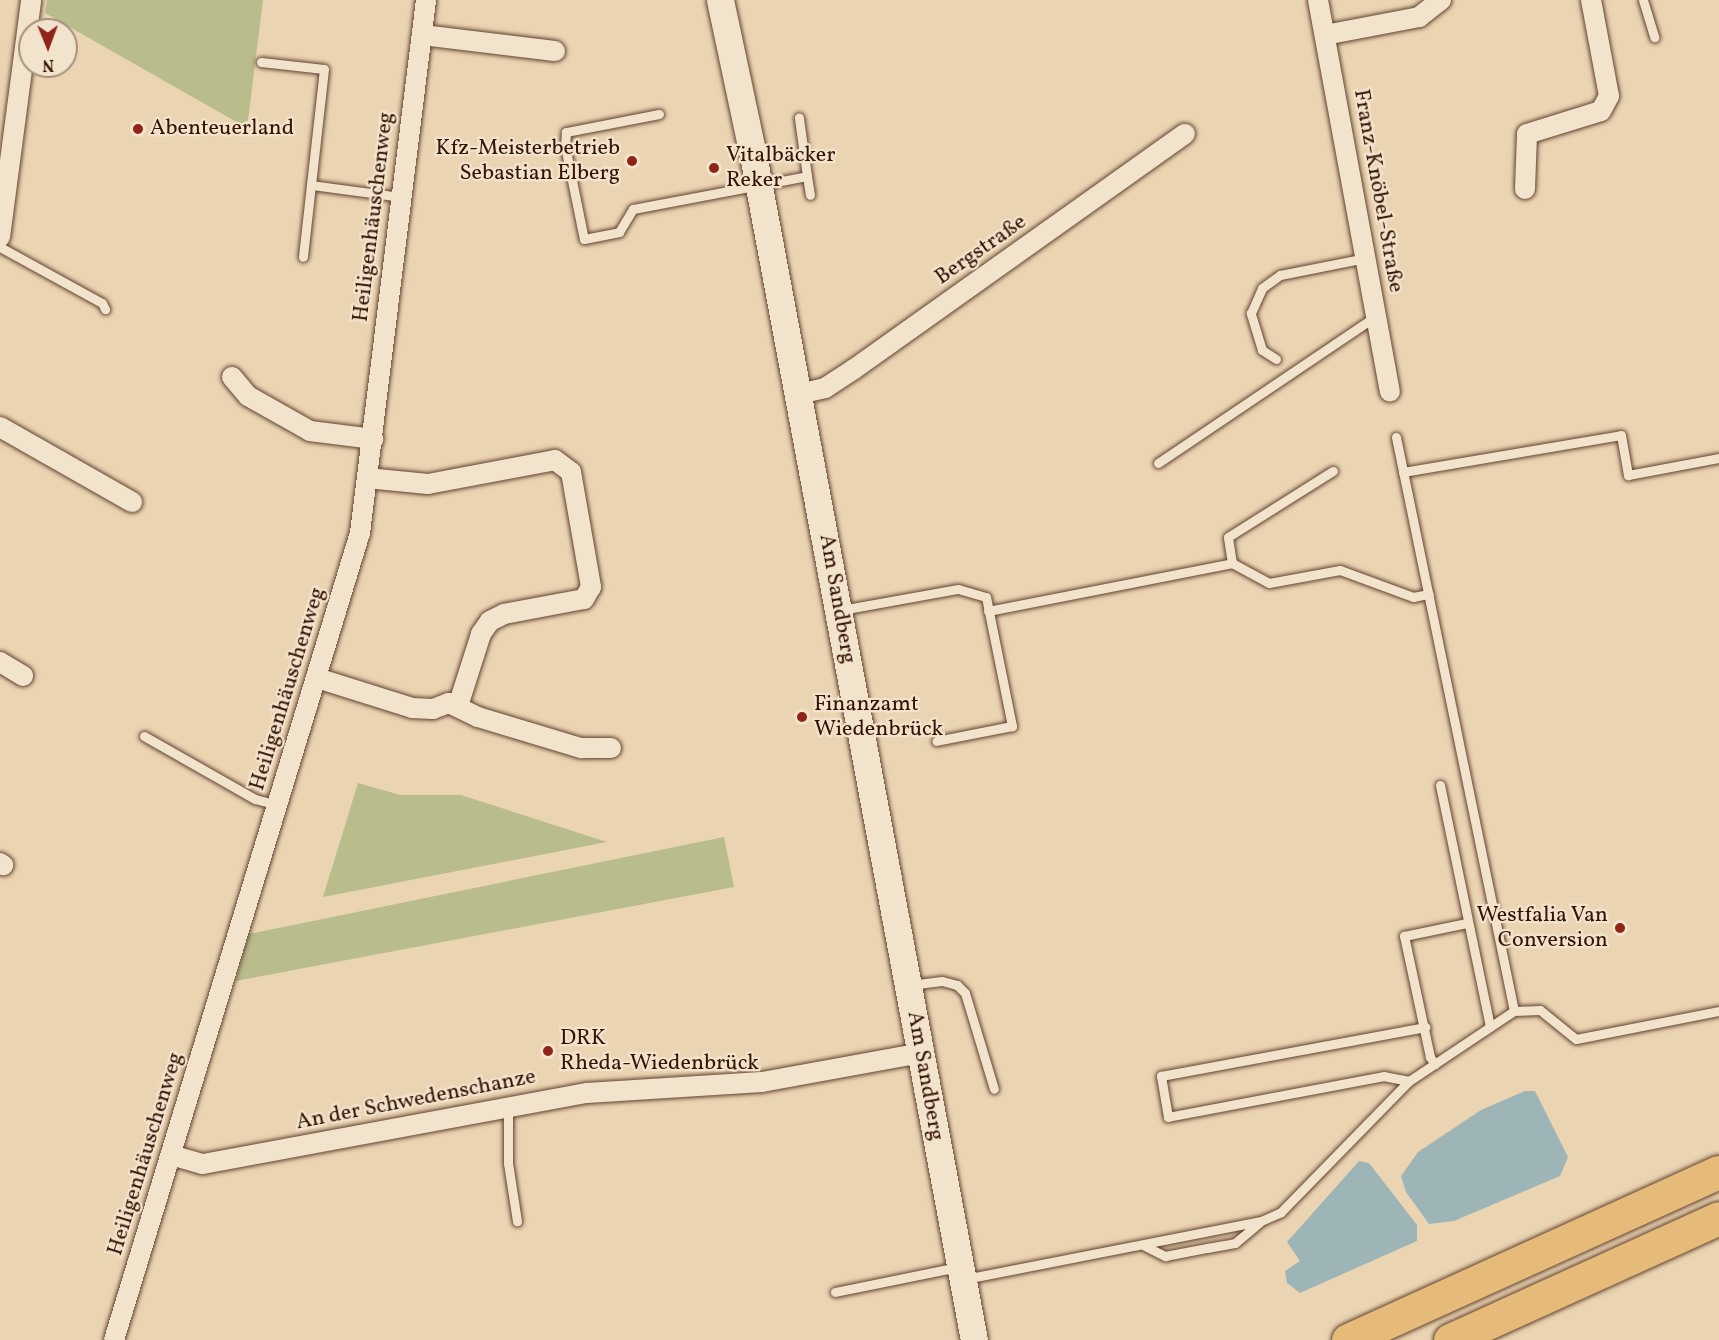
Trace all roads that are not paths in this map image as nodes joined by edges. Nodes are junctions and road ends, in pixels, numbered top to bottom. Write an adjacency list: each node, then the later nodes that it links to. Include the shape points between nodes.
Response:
1 (31, 0): 22 (street)
2 (426, 0): 8 (street, Heiligenhäuschenweg)
3 (720, 0): 18 (main road, Am Sandberg)
4 (1318, 0): 9 (street, Franz-Knöbel-Straße)
5 (1441, 0): 9 (street, via 1419,16)
6 (1592, 0): 19 (street, via 1609,96 1601,111 1527,134)
7 (1643, 0): 10 (lane)
8 (422, 34): 11 (street); 21 (street, Heiligenhäuschenweg)
9 (1325, 35): 25 (street, Franz-Knöbel-Straße)
10 (1654, 37)
11 (555, 51)
12 (261, 62): 17 (lane, via 324,69)
13 (659, 114): 18 (lane, via 566,132 565,146 584,239 619,232 633,209)
14 (799, 118): 16 (lane)
15 (1185, 134): 31 (street, Bergstraße, via 854,369 825,388)
16 (807, 176): 18 (lane); 20 (lane)
17 (311, 185): 21 (lane); 24 (lane)
18 (759, 185): 31 (main road, Am Sandberg)
19 (1525, 189)
20 (810, 195)
21 (400, 197): 34 (street, Heiligenhäuschenweg)
22 (0, 237)
23 (0, 247): 26 (lane, via 102,303)
24 (303, 257)
25 (1366, 258): 27 (street, Franz-Knöbel-Straße); 28 (lane, via 1280,275 1262,288 1251,313 1262,350)
26 (105, 309)
27 (1376, 316): 30 (street, Franz-Knöbel-Straße); 36 (lane)
28 (1276, 359)
29 (232, 377): 34 (street, via 248,396 310,431)
30 (1390, 391)
31 (798, 394): 43 (main road, Am Sandberg)
32 (0, 427): 40 (street)
33 (1396, 437): 38 (lane)
34 (373, 439): 39 (street, Heiligenhäuschenweg)
35 (1719, 458): 38 (lane, via 1628,475 1621,435)
36 (1158, 463)
37 (1333, 471): 41 (lane, via 1228,537)
38 (1403, 472): 42 (lane)
39 (367, 478): 47 (street, Heiligenhäuschenweg, via 360,533); 48 (street, via 428,484 555,460 571,472 591,587 584,599 504,614 490,621 481,634)
40 (132, 502)
41 (1232, 563): 42 (lane, via 1269,583 1340,570 1413,597); 44 (lane)
42 (1429, 594): 56 (lane)
43 (839, 610): 44 (lane, via 958,589 986,597); 55 (main road, Am Sandberg)
44 (988, 611): 50 (lane, via 1012,726)
45 (0, 662): 46 (street)
46 (23, 676)
47 (317, 678): 48 (street, via 412,708 433,709 449,703); 53 (street, Heiligenhäuschenweg)
48 (458, 706): 51 (street, via 478,717 581,748)
49 (144, 736): 53 (lane, via 255,799)
50 (936, 741)
51 (611, 748)
52 (1440, 785): 54 (lane)
53 (277, 806): 65 (street, Heiligenhäuschenweg)
54 (1467, 923): 58 (lane, via 1404,936); 59 (lane)
55 (909, 985): 60 (main road, Am Sandberg); 63 (lane, via 942,981 957,985 964,993)
56 (1514, 1011): 57 (lane, via 1540,1010 1576,1039); 59 (lane)
57 (1719, 1011)
58 (1425, 1027): 61 (lane); 62 (lane, via 1161,1076 1168,1117 1384,1076)
59 (1490, 1027): 61 (lane)
60 (921, 1053): 64 (street, An der Schwedenschanze, via 762,1082 587,1093); 71 (main road, Am Sandberg)
61 (1435, 1064): 62 (lane)
62 (1409, 1081): 69 (lane, via 1281,1212)
63 (994, 1089)
64 (508, 1107): 65 (street, An der Schwedenschanze, via 203,1164); 68 (lane, via 508,1163)
65 (171, 1155): 73 (street, Heiligenhäuschenweg)
66 (1719, 1172): 75 (highway)
67 (1719, 1218): 76 (highway)
68 (517, 1221)
69 (1261, 1221): 70 (lane); 70 (lane, via 1235,1243 1165,1256)
70 (1143, 1245): 71 (lane)
71 (961, 1273): 72 (lane); 74 (main road, Am Sandberg)
72 (835, 1292)
73 (114, 1340)
74 (974, 1340)
75 (1348, 1340)
76 (1450, 1340)

